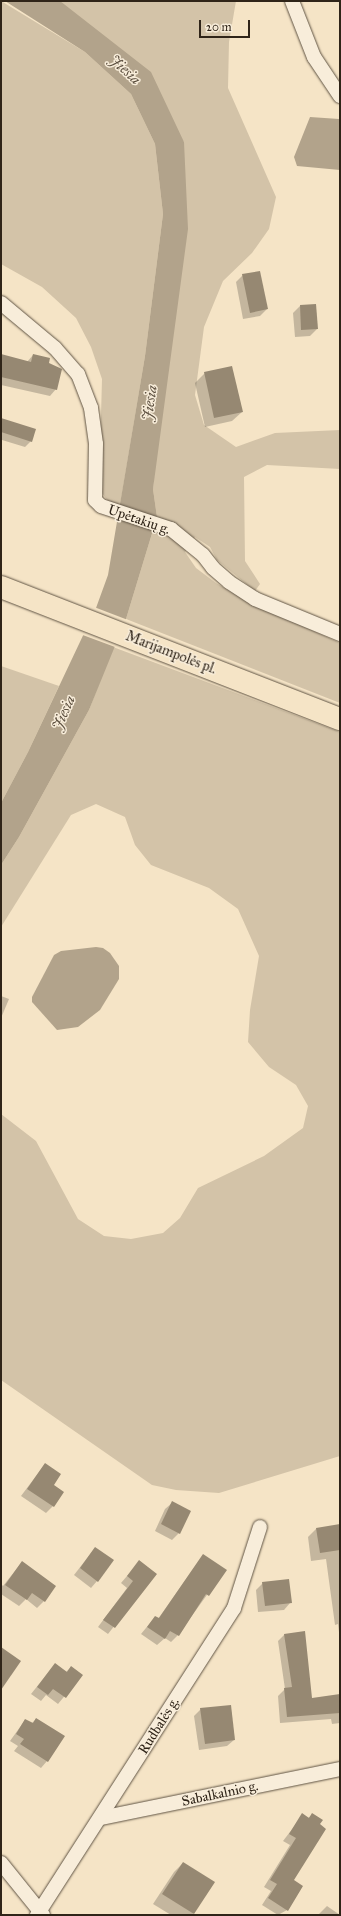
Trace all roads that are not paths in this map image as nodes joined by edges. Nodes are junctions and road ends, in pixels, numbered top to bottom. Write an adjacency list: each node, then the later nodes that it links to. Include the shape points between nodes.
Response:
1 (292, 1): 2 (street, via 314,57)
2 (340, 96)
3 (1, 303): 5 (street, Upėtakių g., via 55,348 78,374 91,408 95,437 95,500 101,506 151,521 177,533 229,582 255,599)
4 (4, 588): 6 (main road, Marijampolės pl.)
5 (340, 634)
6 (340, 719)
7 (260, 1527): 9 (street, Rudbalės g., via 234,1608)
8 (340, 1769): 9 (street, Sabalkalnio g.)
9 (101, 1818): 11 (street, Rudbalės g.)
10 (1, 1863): 11 (street)
11 (40, 1913)

